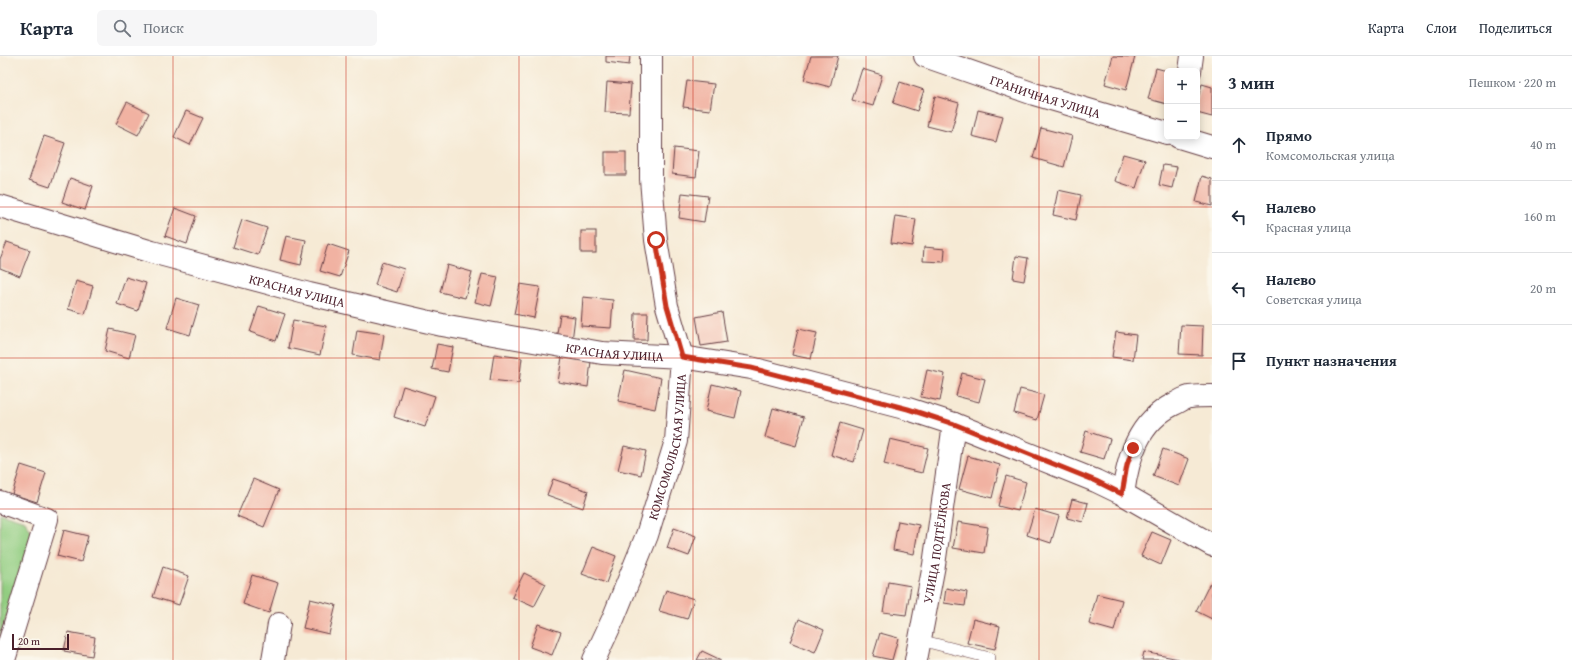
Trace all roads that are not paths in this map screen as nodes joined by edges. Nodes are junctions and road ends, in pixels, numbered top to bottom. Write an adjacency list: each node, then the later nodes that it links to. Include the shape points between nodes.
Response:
1 (652, 56): 9 (street, КОМСОМОЛЬСКАЯ УЛИЦА, via 650,179 656,240 667,306)
2 (925, 56): 5 (street, ГРАНИЧНАЯ УЛИЦА, via 1034,94)
3 (1192, 56): 4 (street)
4 (1190, 68)
5 (1164, 132)
6 (1189, 140): 7 (street)
7 (1212, 147)
8 (0, 206): 9 (street, КРАСНАЯ УЛИЦА, via 152,252 308,294 442,326 602,353)
9 (682, 357): 11 (street, КРАСНАЯ УЛИЦА, via 751,368 908,409); 20 (street, КОМСОМОЛЬСКАЯ УЛИЦА, via 676,440 647,535)
10 (1212, 396): 12 (street, via 1189,397 1163,410 1152,420 1136,444 1127,465)
11 (954, 424): 12 (street, КРАСНАЯ УЛИЦА); 16 (street, УЛИЦА ПОДТЁЛКОВА, via 934,564)
12 (1122, 494): 14 (street, КРАСНАЯ УЛИЦА)
13 (0, 502): 18 (street, via 47,519)
14 (1212, 545)
15 (279, 624): 19 (street)
16 (918, 650): 17 (lane)
17 (990, 658)
18 (4, 660)
19 (273, 660)
20 (594, 660)

